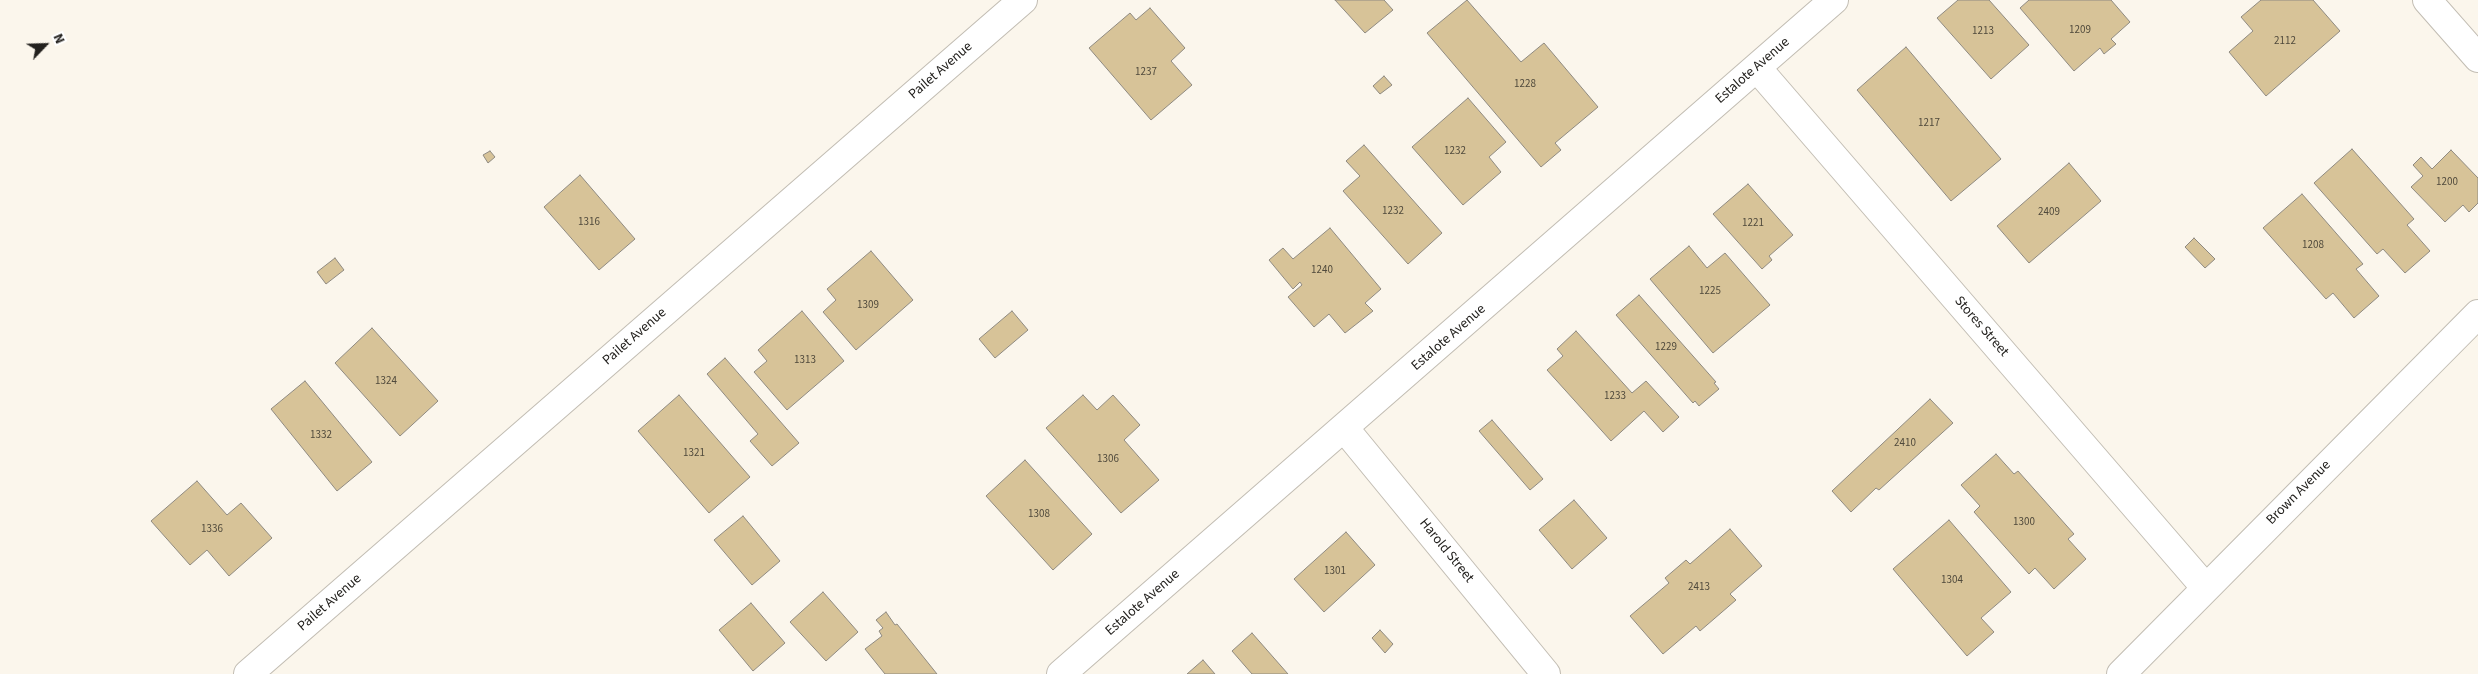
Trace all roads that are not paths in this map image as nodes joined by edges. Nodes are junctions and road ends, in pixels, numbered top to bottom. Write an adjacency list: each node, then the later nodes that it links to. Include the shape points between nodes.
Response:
1 (1023, 0): 9 (street, Pailet Avenue)
2 (1834, 0): 5 (street, Estalote Avenue)
3 (2427, 0): 4 (street)
4 (2478, 58)
5 (1757, 68): 7 (street, Estalote Avenue); 8 (street, Stores Street)
6 (2478, 314): 8 (street, Brown Avenue)
7 (1345, 429): 10 (street, Estalote Avenue); 11 (street, Harold Street)
8 (2205, 587): 12 (street, Brown Avenue)
9 (248, 674)
10 (1062, 674)
11 (1546, 674)
12 (2121, 674)

